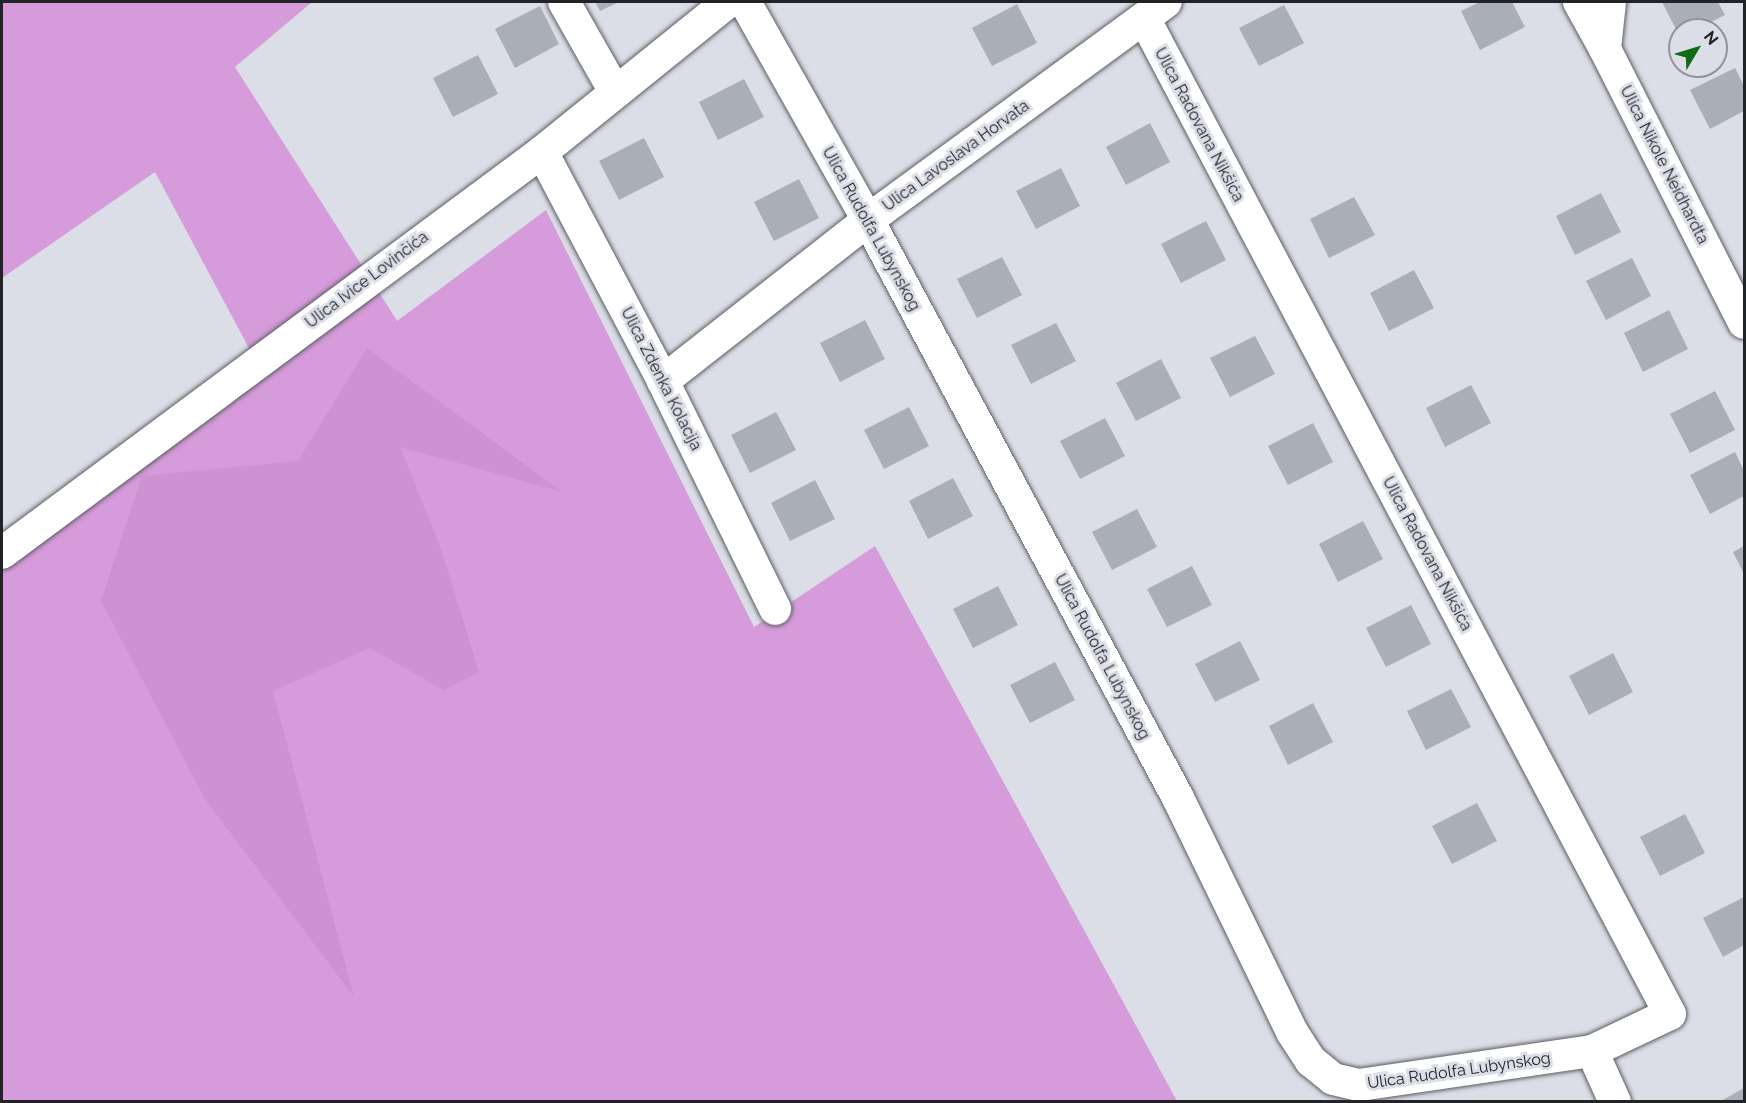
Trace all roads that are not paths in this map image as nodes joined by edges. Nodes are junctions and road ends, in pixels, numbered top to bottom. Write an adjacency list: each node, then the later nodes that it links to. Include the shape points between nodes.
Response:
1 (564, 2): 8 (street)
2 (728, 2): 8 (street, Ulica Ivice Lovinčića)
3 (745, 2): 10 (street, Ulica Rudolfa Lubynskog)
4 (1579, 2): 7 (street)
5 (1610, 2): 7 (street)
6 (1155, 10): 10 (street, Ulica Lavoslava Horvata); 15 (street, Ulica Radovana Nikšića, via 1670,1014)
7 (1605, 49): 11 (street, Ulica Nikole Neidhardta)
8 (614, 90): 9 (street, Ulica Ivice Lovinčića)
9 (542, 152): 12 (street, Ulica Zdenka Kolacija); 13 (street, Ulica Ivice Lovinčića)
10 (868, 220): 12 (street, Ulica Lavoslava Horvata); 15 (street, Ulica Rudolfa Lubynskog, via 1178,798 1292,1032 1311,1061 1333,1079 1359,1085)
11 (1744, 323)
12 (663, 381): 14 (street, Ulica Zdenka Kolacija)
13 (2, 553)
14 (775, 609)
15 (1592, 1051): 16 (street)
16 (1615, 1101)

